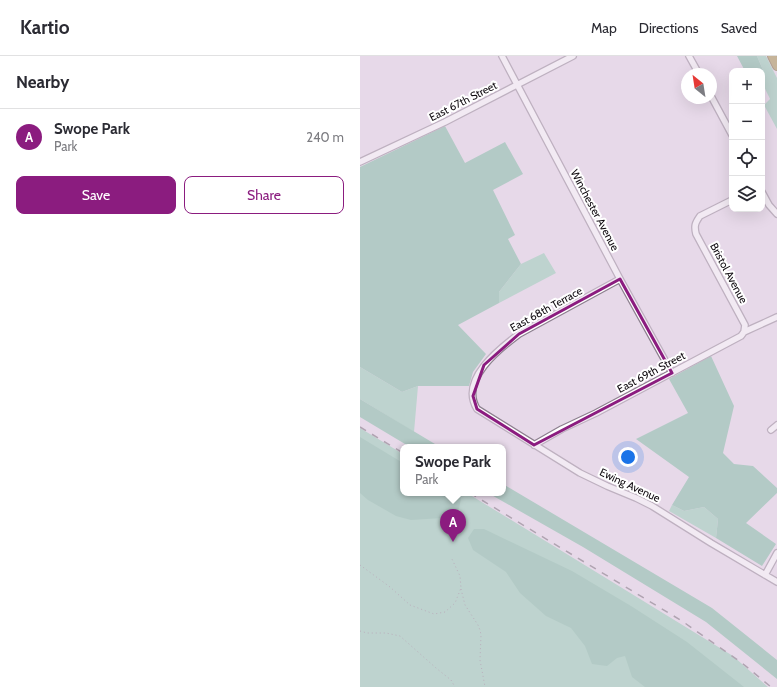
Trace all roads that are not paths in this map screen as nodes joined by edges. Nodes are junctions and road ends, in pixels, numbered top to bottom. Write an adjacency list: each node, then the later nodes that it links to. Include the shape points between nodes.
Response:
1 (502, 56): 7 (street, Winchester Avenue)
2 (573, 56): 7 (street, East 67th Street)
3 (689, 56): 6 (street)
4 (772, 56): 5 (highway)
5 (777, 66)
6 (696, 68)
7 (517, 85): 10 (street, East 67th Street); 14 (street, Winchester Avenue)
8 (715, 104): 9 (street)
9 (729, 129)
10 (360, 162)
11 (765, 198): 13 (street)
12 (729, 202): 16 (street, Bristol Avenue, via 700,216 694,226 745,325)
13 (777, 214)
14 (620, 279): 17 (street, Winchester Avenue); 18 (street, East 68th Terrace, via 505,344 478,374 472,396)
15 (777, 317): 16 (street, East 69th Street)
16 (744, 332): 17 (street, East 69th Street)
17 (672, 373): 21 (street, East 69th Street)
18 (475, 406): 21 (street, Ewing Avenue)
19 (777, 425): 20 (street)
20 (772, 430)
21 (534, 445): 23 (street, Ewing Avenue, via 580,473 652,506)
22 (777, 552): 23 (street)
23 (765, 575): 24 (street, Ewing Avenue)
24 (777, 582)

